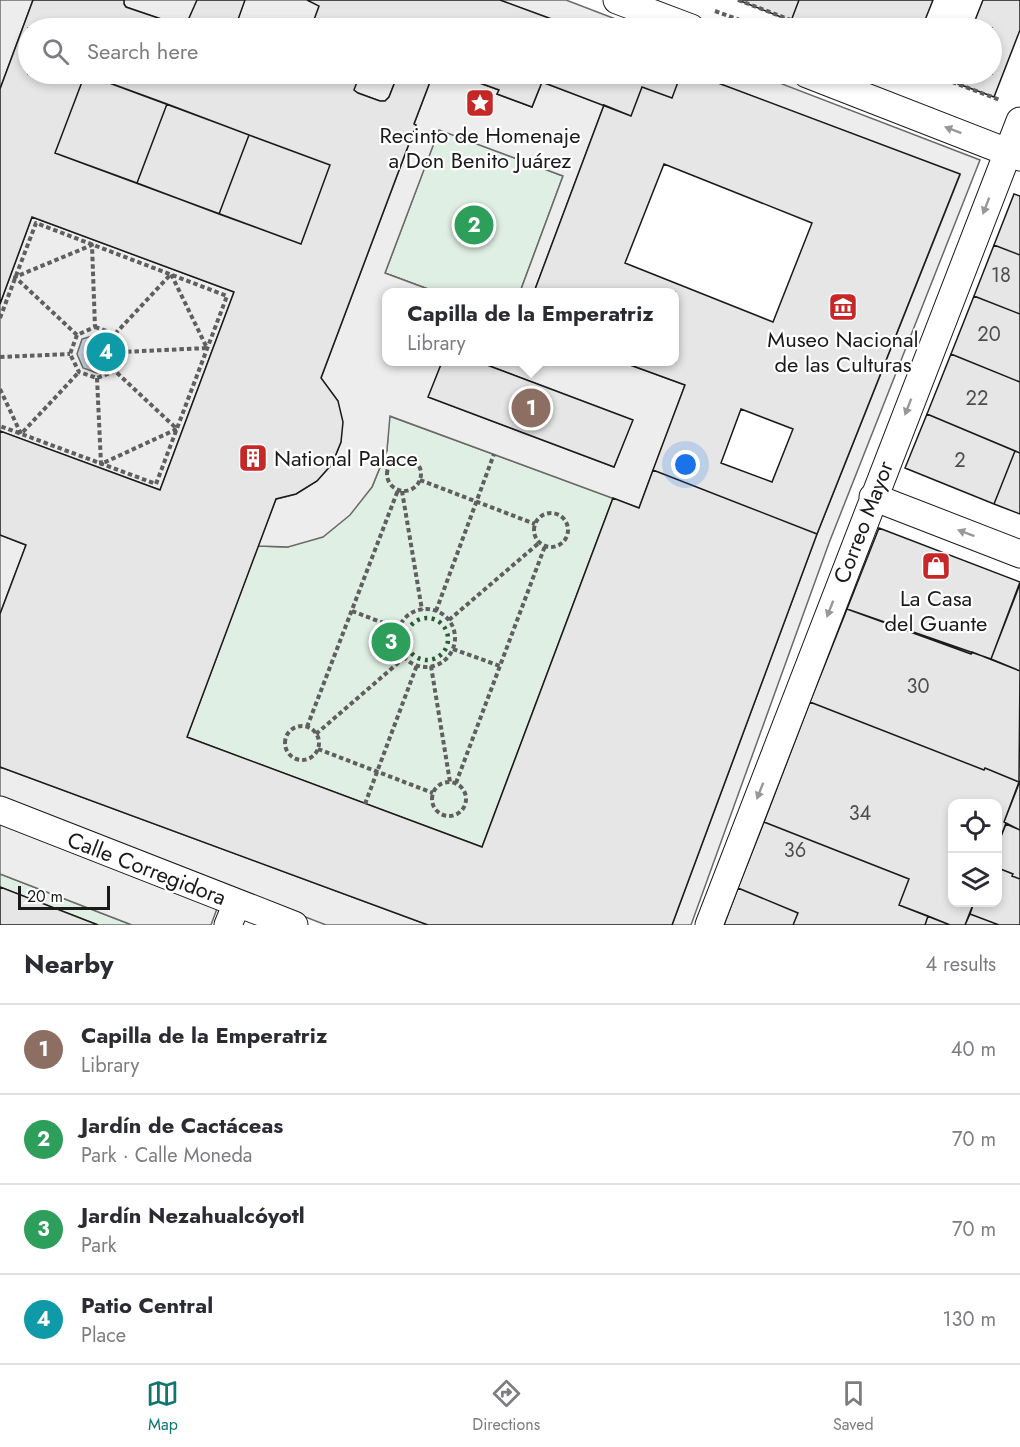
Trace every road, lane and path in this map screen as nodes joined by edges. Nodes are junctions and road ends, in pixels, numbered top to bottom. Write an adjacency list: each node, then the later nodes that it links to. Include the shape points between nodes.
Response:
1 (617, 0): 4 (street)
2 (738, 0): 6 (path)
3 (708, 8): 5 (path)
4 (665, 18)
5 (735, 18)
6 (786, 18)
7 (833, 84): 10 (street, one-way to 7)
8 (958, 84): 9 (path, via 1002,100)
9 (1009, 115): 10 (street, Correo Mayor)
10 (1014, 154): 33 (street, Correo Mayor, one-way to 33)
11 (92, 245): 12 (path); 13 (path); 13 (path, via 36,223); 15 (path)
12 (171, 274): 16 (path); 18 (path); 18 (path, via 227,296)
13 (15, 277): 14 (path); 17 (path)
14 (0, 318)
15 (95, 327): 16 (path); 17 (path)
16 (115, 334): 19 (path)
17 (77, 335): 20 (path)
18 (207, 348): 19 (path); 27 (path)
19 (122, 352): 22 (path)
20 (70, 354): 21 (path); 23 (path)
21 (0, 357)
22 (115, 371): 24 (path); 27 (path)
23 (79, 372): 24 (path); 28 (path)
24 (97, 378): 30 (path)
25 (0, 389): 28 (path)
26 (0, 426): 28 (path)
27 (177, 429): 30 (path); 30 (path, via 156,484)
28 (21, 434): 30 (path)
29 (494, 454): 34 (path)
30 (101, 464)
31 (420, 480): 32 (path, via 413,488); 32 (path, via 420,468 413,459 396,458 388,466 386,478); 34 (path)
32 (400, 491): 39 (path); 40 (path)
33 (873, 497): 38 (street, one-way to 33); 60 (street, Correo Mayor, one-way to 60)
34 (477, 501): 35 (path); 41 (path)
35 (535, 524): 36 (path); 37 (path, via 548,513 559,514 567,522 566,539 556,546)
36 (540, 542): 37 (path); 42 (path)
37 (545, 546): 48 (path)
38 (1020, 554)
39 (422, 610): 41 (path); 43 (path, via 410,614)
40 (352, 611): 43 (path); 49 (path)
41 (436, 611): 42 (path)
42 (449, 620): 44 (path, via 454,630)
43 (399, 629): 45 (path, via 399,646)
44 (453, 649): 47 (path, via 443,662); 48 (path)
45 (405, 657): 46 (path); 50 (path)
46 (417, 665): 47 (path); 52 (path)
47 (431, 666): 53 (path)
48 (500, 666): 54 (path)
49 (307, 727): 50 (path); 51 (path, via 291,730 285,739 286,750 299,761)
50 (316, 734): 51 (path)
51 (318, 750): 52 (path)
52 (377, 772): 55 (path); 56 (path)
53 (450, 782): 54 (path); 55 (path)
54 (456, 783): 55 (path, via 464,790 466,801 456,815 440,813 432,804)
55 (433, 793)
56 (365, 804)
57 (0, 810): 58 (street, Calle Corregidora)
58 (232, 914): 59 (street, Calle Corregidora)
59 (294, 925)
60 (709, 925)

